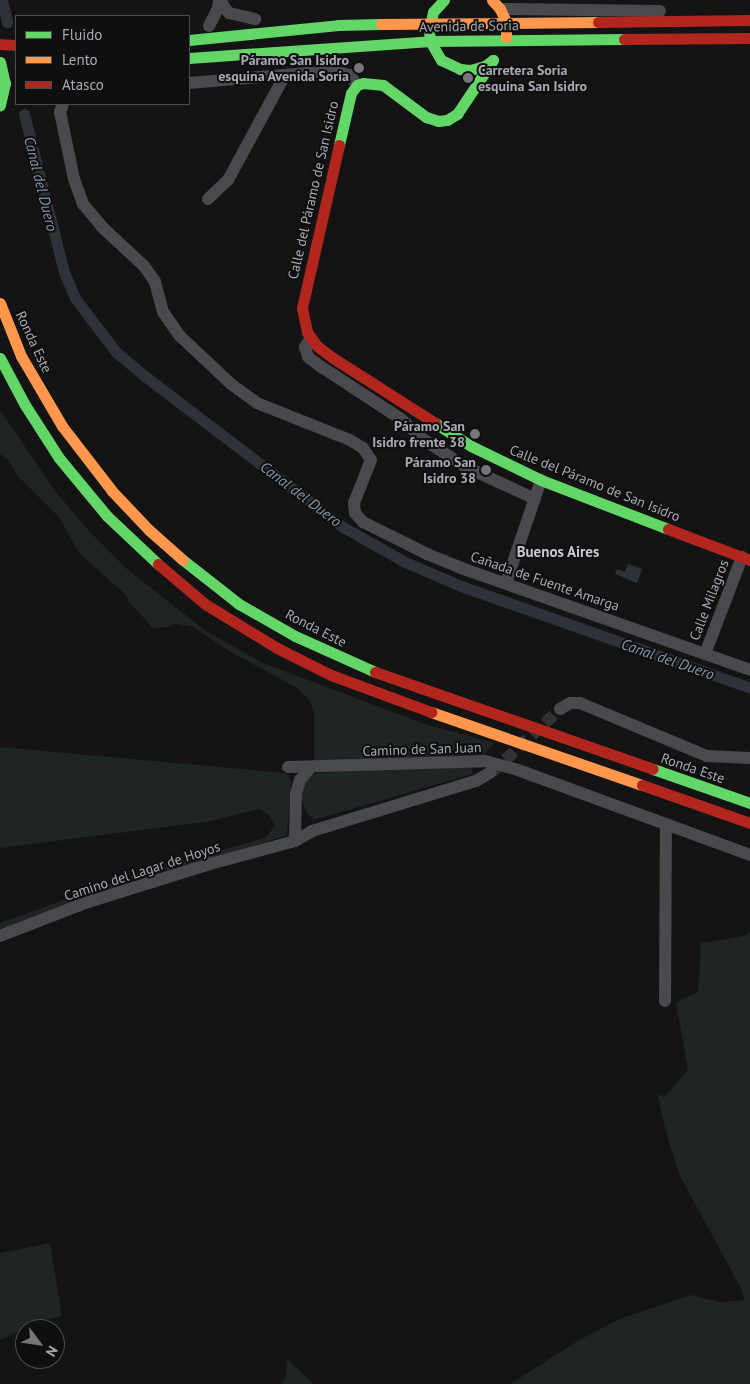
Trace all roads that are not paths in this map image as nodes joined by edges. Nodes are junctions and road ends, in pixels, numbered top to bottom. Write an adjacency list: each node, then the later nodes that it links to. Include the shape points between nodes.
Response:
1 (220, 0): 5 (street, via 229,13); 9 (street)
2 (444, 0): 8 (main road, via 433,12)
3 (494, 2): 4 (street, Avenida de Soria); 7 (main road)
4 (750, 11)
5 (255, 19)
6 (750, 20): 7 (main road, Avenida de Soria)
7 (506, 22): 8 (main road, Avenida de Soria); 11 (main road)
8 (429, 23): 12 (main road, Avenida de Soria, via 328,26); 13 (main road)
9 (209, 26)
10 (750, 38): 11 (main road, Avenida de Soria)
11 (506, 39): 13 (main road, Avenida de Soria); 17 (main road)
12 (190, 40)
13 (430, 42): 16 (main road, Avenida de Soria); 19 (main road, via 441,60)
14 (0, 44): 15 (main road)
15 (15, 45)
16 (190, 58)
17 (493, 60): 19 (main road, via 475,69); 25 (main road)
18 (0, 62): 24 (main road, via 5,83)
19 (449, 65): 25 (main road, via 460,82)
20 (286, 75): 21 (street); 22 (street, via 330,71 350,75); 27 (street, via 228,180)
21 (190, 83)
22 (357, 85): 25 (main road, via 374,82 384,85 426,117 438,121 453,119); 29 (main road, Calle del Páramo de San Isidro, via 351,93 305,291 302,308)
23 (15, 93): 24 (main road)
24 (1, 103)
25 (464, 104)
26 (63, 105): 34 (street, Cañada de Fuente Amarga, via 60,112 74,179 83,204 102,227 144,266 155,282 163,312 180,336 231,384 257,403 363,448 370,460 354,504 355,513 363,522 427,554)
27 (208, 199)
28 (0, 303): 42 (main road, Ronda Este, via 21,356 43,395 112,492 149,530 239,604 295,636 360,667)
29 (311, 338): 31 (main road, Calle del Páramo de San Isidro, via 333,358 471,446); 32 (street, Calle del Páramo de San Isidro, via 305,347 308,357 320,366 401,419 420,437 464,466)
30 (0, 358): 43 (main road, via 25,405 60,458 107,516 152,559 221,614 277,648 355,685)
31 (542, 480): 32 (street); 33 (main road, Calle del Páramo de San Isidro)
32 (535, 499): 34 (street)
33 (746, 559): 35 (street, Calle Milagros)
34 (506, 583): 35 (street, Cañada de Fuente Amarga)
35 (705, 654): 36 (street, Cañada de Fuente Amarga)
36 (750, 670)
37 (560, 709): 38 (street, via 570,703 580,703 707,756)
38 (750, 758)
39 (288, 767): 40 (street, Camino de San Juan)
40 (310, 768): 44 (street, Camino de San Juan, via 485,761); 45 (street, via 300,780 296,793)
41 (491, 772): 45 (street, Camino del Lagar de Hoyos, via 476,781 312,831)
42 (750, 803)
43 (750, 823)
44 (666, 825): 46 (street, Camino de San Juan); 48 (street)
45 (295, 841): 47 (street, Camino del Lagar de Hoyos, via 85,903)
46 (750, 855)
47 (0, 936)
48 (665, 1001)

